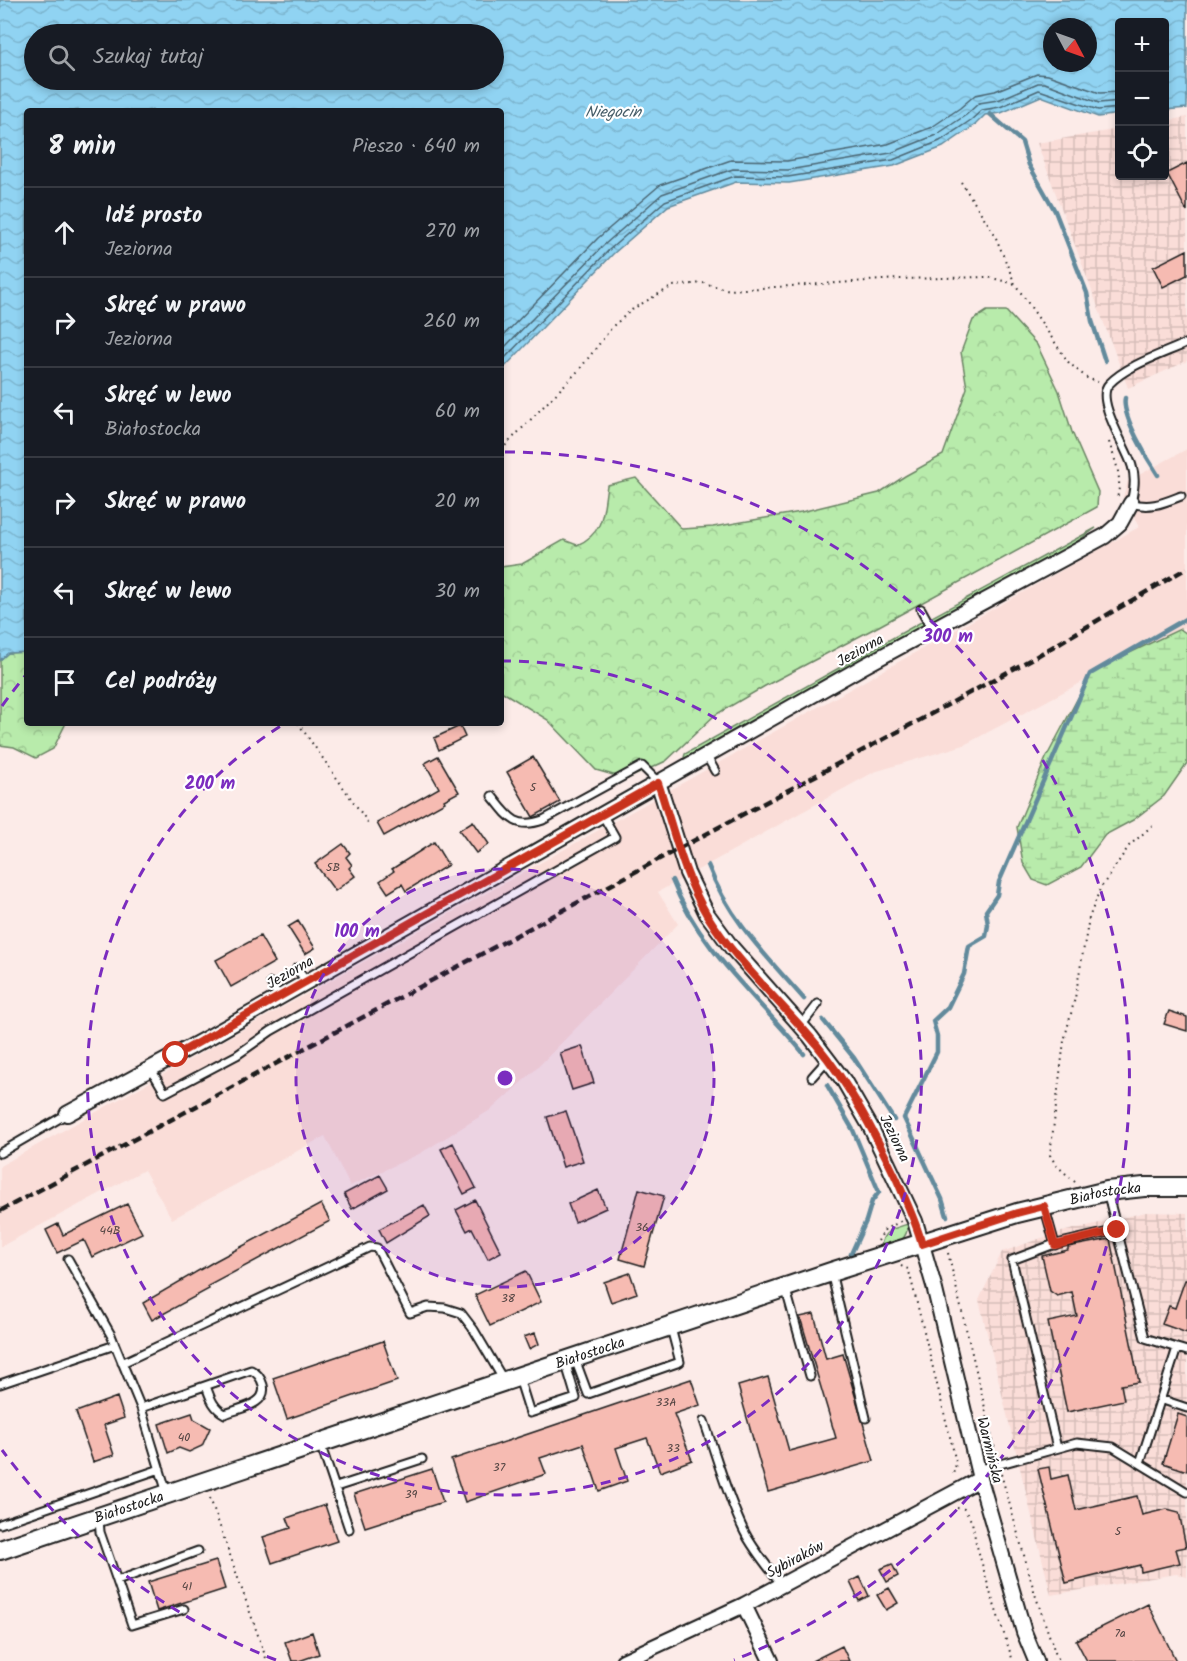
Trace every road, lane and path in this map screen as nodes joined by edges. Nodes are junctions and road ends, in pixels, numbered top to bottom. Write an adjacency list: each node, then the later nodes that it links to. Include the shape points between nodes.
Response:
1 (961, 182): 2 (path, via 994,233)
2 (1015, 284): 4 (path, via 1069,363 1087,378); 5 (path, via 988,277 730,290 703,283 673,286 634,308 613,326 579,370)
3 (1187, 343): 4 (lane, via 1121,373)
4 (1106, 386): 7 (lane, via 1107,409 1132,467)
5 (504, 447)
6 (1181, 496): 7 (lane, via 1152,506)
7 (1131, 503): 9 (street, Jeziorna, via 1123,519 1105,536)
8 (921, 609): 9 (lane)
9 (932, 629): 11 (street, Jeziorna)
10 (300, 726): 16 (path)
11 (706, 755): 12 (lane); 13 (street, Jeziorna)
12 (715, 771)
13 (658, 783): 14 (lane, via 642,766 543,820 526,824 508,816); 15 (street, Jeziorna); 23 (street, Jeziorna, via 687,873 707,914)
14 (492, 796)
15 (602, 814): 19 (street, Jeziorna); 25 (lane, via 615,837 271,1031 237,1055 165,1093)
16 (369, 824)
17 (1154, 824): 31 (path, via 1129,846 1100,889 1089,918 1064,1041 1050,1155)
18 (297, 968): 19 (lane)
19 (306, 982): 21 (street, Jeziorna)
20 (272, 983): 21 (lane)
21 (279, 997): 25 (street, Jeziorna)
22 (818, 1004): 23 (lane)
23 (801, 1026): 24 (street, Jeziorna)
24 (828, 1059): 26 (lane); 35 (street, Jeziorna, via 870,1126)
25 (151, 1069): 27 (street, Jeziorna)
26 (812, 1077)
27 (68, 1114): 28 (lane, Jeziorna)
28 (0, 1153)
29 (1187, 1187): 30 (street, Białostocka)
30 (1107, 1191): 31 (street, Białostocka); 34 (lane)
31 (1084, 1196): 32 (street, Białostocka)
32 (1044, 1206): 35 (street, Białostocka); 36 (lane)
33 (908, 1220): 37 (path, via 885,1229)
34 (1117, 1230): 36 (lane); 45 (lane, via 1145,1338)
35 (922, 1244): 39 (street, Białostocka); 65 (street, Warmińska)
36 (1055, 1245): 59 (lane, via 1012,1260)
37 (877, 1246)
38 (68, 1259): 44 (lane)
39 (831, 1272): 41 (street, Białostocka); 56 (lane)
40 (953, 1281): 63 (path)
41 (785, 1287): 43 (street, Białostocka); 49 (lane)
42 (914, 1290): 60 (path)
43 (670, 1326): 47 (street, Białostocka); 47 (lane, via 680,1362 588,1394)
44 (115, 1345): 48 (lane); 51 (lane)
45 (1177, 1348): 46 (lane); 53 (lane)
46 (1187, 1351)
47 (570, 1360): 50 (street, Białostocka); 50 (lane, via 576,1398 530,1413)
48 (122, 1363): 50 (lane, via 369,1248 377,1248 410,1313 428,1307 461,1313); 54 (lane)
49 (810, 1376)
50 (511, 1379): 58 (street, Białostocka)
51 (0, 1384)
52 (206, 1386): 52 (lane, via 251,1370 260,1377 264,1395 259,1401 225,1414 211,1400); 54 (lane)
53 (1160, 1399): 55 (lane); 62 (lane)
54 (141, 1408): 64 (lane)
55 (1187, 1408)
56 (866, 1418)
57 (705, 1421): 77 (lane, via 745,1532)
58 (320, 1443): 66 (street, Białostocka); 67 (lane)
59 (1057, 1448): 62 (lane, via 1077,1443 1113,1447); 63 (lane)
60 (953, 1449)
61 (422, 1459): 67 (lane)
62 (1140, 1463): 68 (lane)
63 (999, 1464): 65 (lane); 85 (path)
64 (160, 1469): 69 (lane); 71 (lane)
65 (978, 1474): 77 (street, Sybiraków); 84 (street, Warmińska)
66 (206, 1480): 69 (street, Białostocka); 80 (path)
67 (336, 1488): 72 (lane)
68 (1187, 1492)
69 (167, 1493): 70 (street, Białostocka)
70 (99, 1516): 74 (street, Białostocka); 76 (lane, via 100,1532)
71 (0, 1524)
72 (349, 1529)
73 (975, 1532): 83 (path)
74 (0, 1550)
75 (198, 1551): 76 (lane)
76 (117, 1581): 79 (lane, via 132,1625)
77 (782, 1585): 78 (street, Sybiraków)
78 (744, 1605): 81 (street, Sybiraków); 82 (street)
79 (184, 1609)
80 (267, 1661)
81 (623, 1661)
82 (771, 1661)
83 (1013, 1661)
84 (1036, 1661)
85 (1058, 1661)

